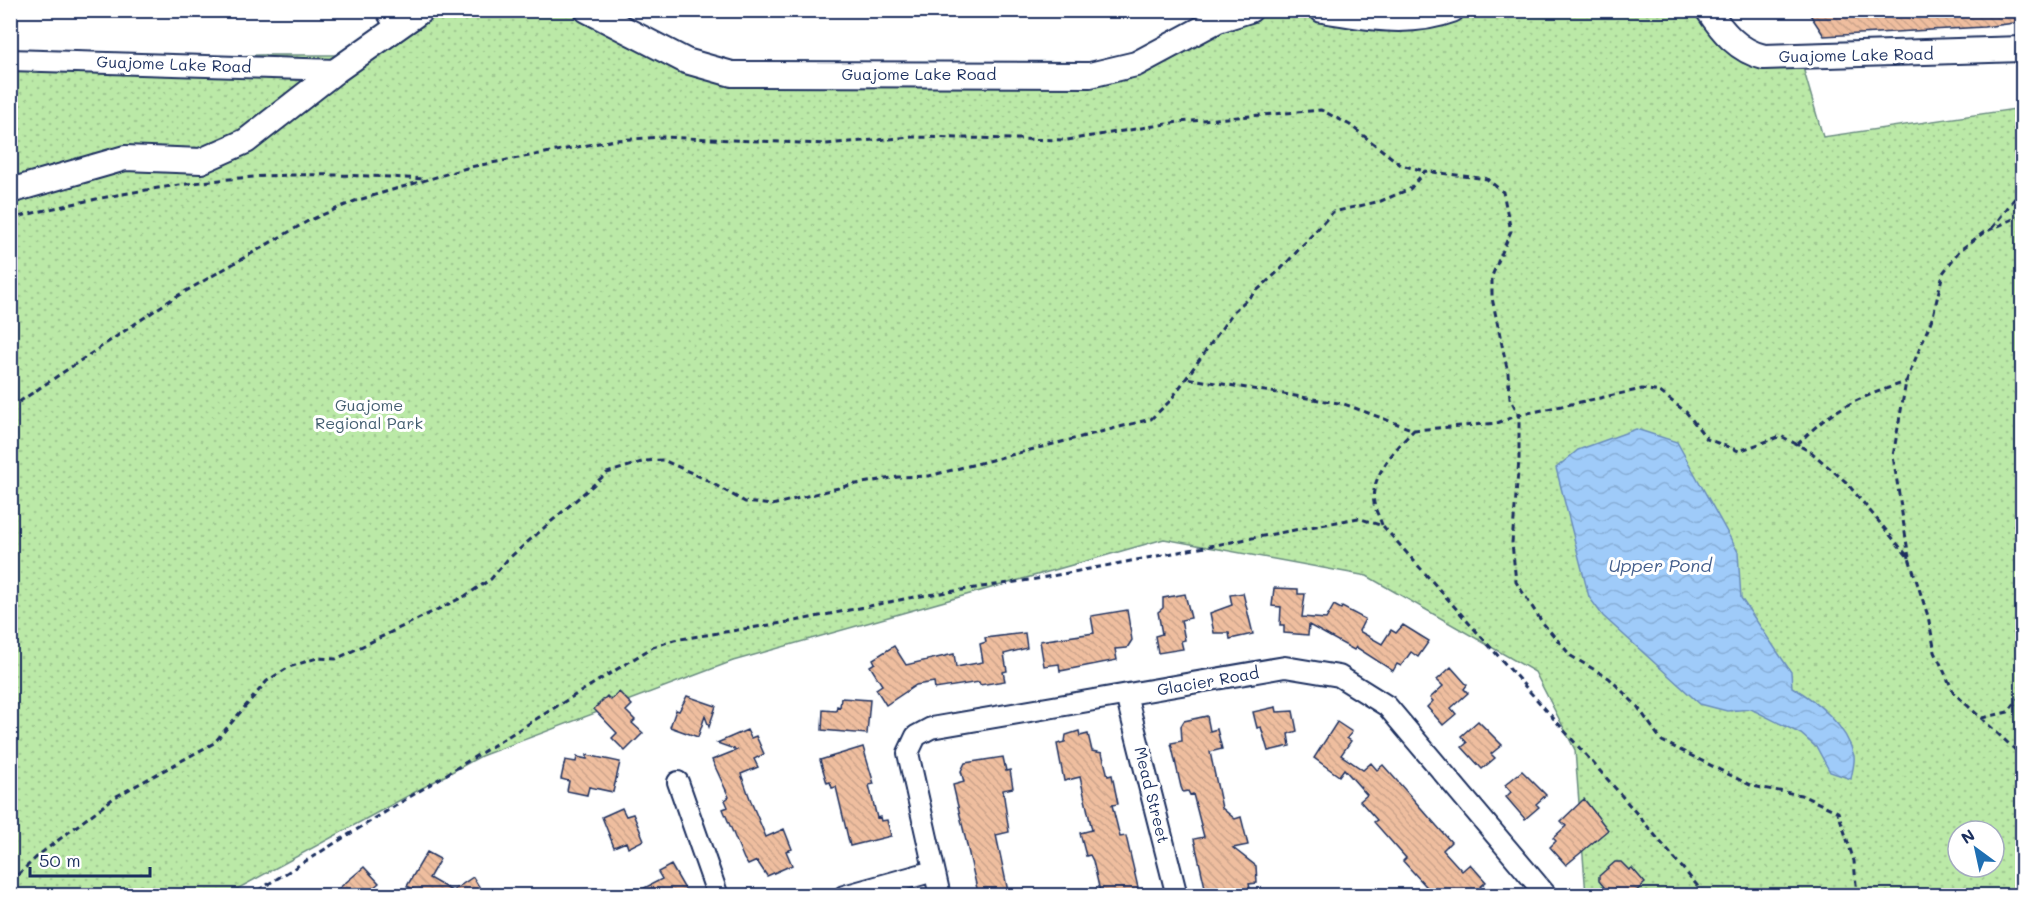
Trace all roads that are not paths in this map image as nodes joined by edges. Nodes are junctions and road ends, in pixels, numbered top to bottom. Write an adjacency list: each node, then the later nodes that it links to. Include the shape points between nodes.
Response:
1 (422, 10): 7 (street)
2 (587, 10): 3 (street, Guajome Lake Road, via 686,61 732,74 1090,75 1136,64 1218,20)
3 (1250, 10)
4 (1322, 10): 5 (street, via 1388,20 1434,17)
5 (1452, 10)
6 (1708, 10): 8 (street, Guajome Lake Road, via 1721,30 1749,53 1764,57)
7 (391, 19): 10 (street)
8 (2022, 49)
9 (10, 60): 10 (street, Guajome Lake Road)
10 (337, 70): 11 (street, via 246,141 201,161 125,158)
11 (10, 191)
12 (1126, 695): 14 (street, Glacier Road, via 931,728 916,736 908,753); 18 (street, Mead Street); 19 (street, Glacier Road, via 1285,668 1339,676 1387,706)
13 (678, 782): 15 (street)
14 (934, 871): 16 (street); 17 (street, Glacier Road)
15 (718, 896)
16 (844, 896)
17 (940, 896)
18 (1177, 896)
19 (1547, 896)

